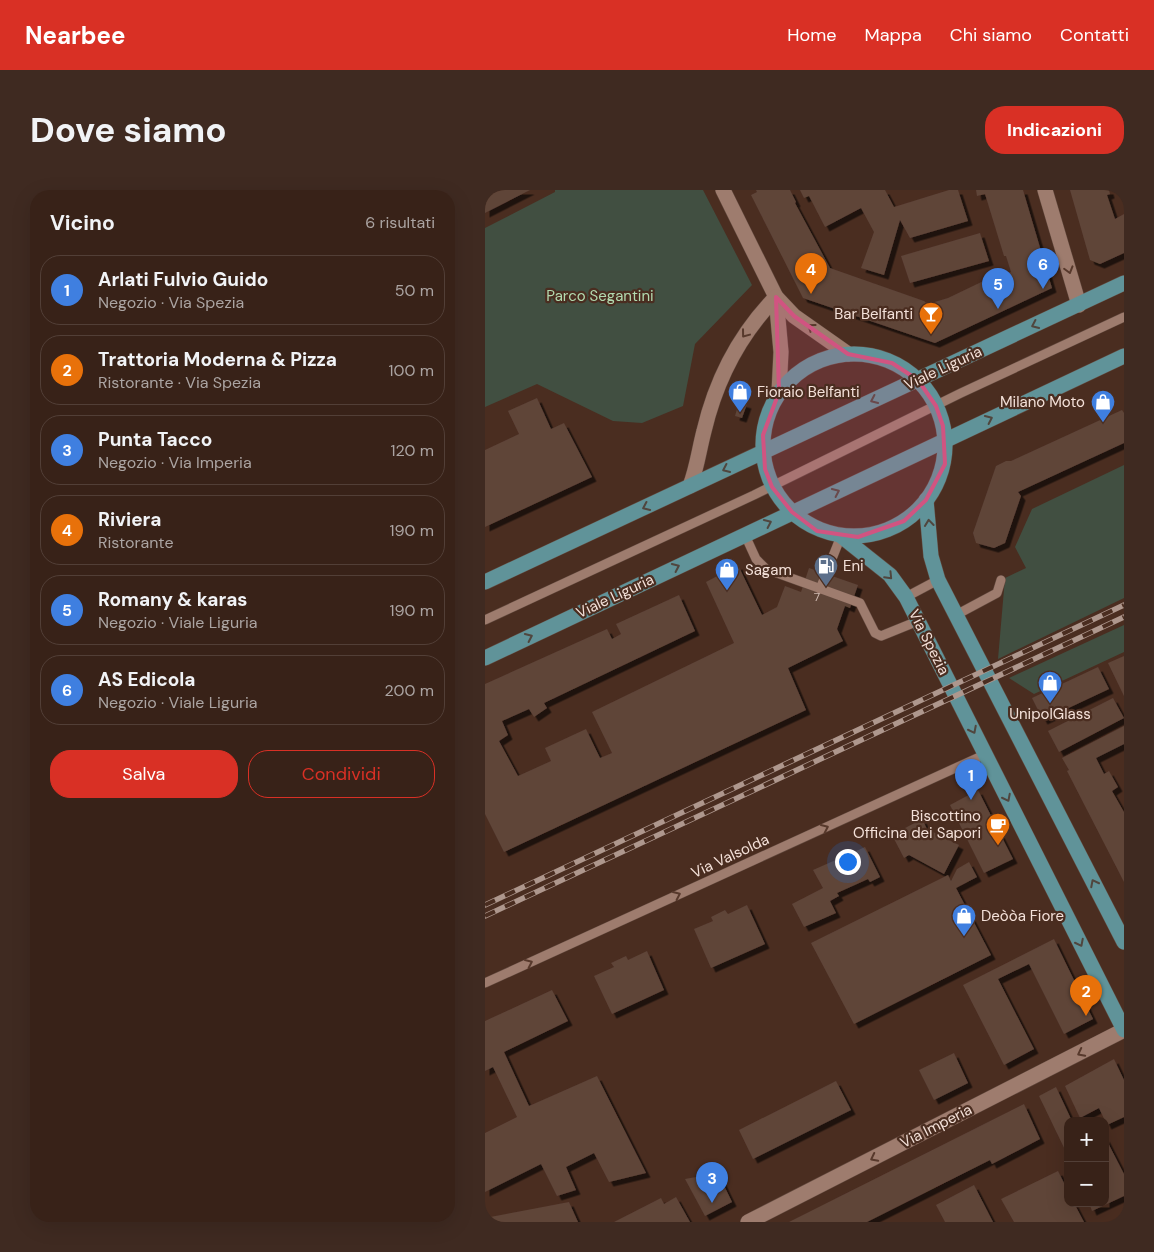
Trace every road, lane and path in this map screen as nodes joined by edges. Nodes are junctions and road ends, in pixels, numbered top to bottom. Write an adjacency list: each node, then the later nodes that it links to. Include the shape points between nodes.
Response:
1 (723, 190): 4 (street)
2 (1045, 190): 5 (street, one-way to 5)
3 (1124, 283): 5 (main road, Viale Liguria)
4 (776, 297): 7 (street, one-way to 4, via 794,316); 10 (street, via 781,352); 14 (street, one-way to 14, via 727,363 704,430)
5 (1079, 304): 9 (main road, Viale Liguria, one-way to 9)
6 (1124, 317): 11 (lane, Viale Liguria)
7 (848, 354): 9 (main road, via 886,361); 10 (main road, via 826,358 800,371)
8 (1124, 356): 12 (main road, one-way to 8)
9 (918, 380): 11 (main road); 13 (main road, Viale Liguria, one-way to 13)
10 (779, 392): 13 (main road, via 766,422)
11 (936, 406): 12 (main road); 15 (lane, Viale Liguria)
12 (945, 440): 16 (main road, via 945,464); 17 (main road, one-way to 12)
13 (763, 452): 14 (main road, Viale Liguria, one-way to 14); 15 (main road)
14 (690, 486): 22 (main road, one-way to 22)
15 (772, 487): 17 (main road); 26 (lane, Viale Liguria)
16 (926, 500): 19 (main road, via 904,521 890,529 858,537); 20 (main road, one-way to 16, via 931,556)
17 (791, 512): 18 (main road, Viale Liguria, one-way to 17); 19 (main road, via 817,531)
18 (745, 535): 23 (lane, via 756,558 766,569); 28 (main road, Viale Liguria, one-way to 18)
19 (841, 536): 23 (lane); 24 (main road, one-way to 24, via 890,575)
20 (938, 580): 24 (lane, Via Spezia); 25 (main road)
21 (1001, 580): 25 (lane, via 997,593)
22 (485, 582)
23 (821, 589): 27 (lane, via 860,603 875,633 881,636)
24 (906, 597): 27 (main road, Via Spezia)
25 (956, 615): 30 (main road, one-way to 25)
26 (485, 620)
27 (919, 621): 29 (main road, Via Spezia, one-way to 29)
28 (485, 658)
29 (985, 754): 31 (lane, Via Valsolda, one-way to 29); 32 (main road, Via Spezia, one-way to 32)
30 (1124, 942)
31 (485, 983)
32 (1124, 1030): 33 (street, Via Imperia, one-way to 33)
33 (748, 1222)

